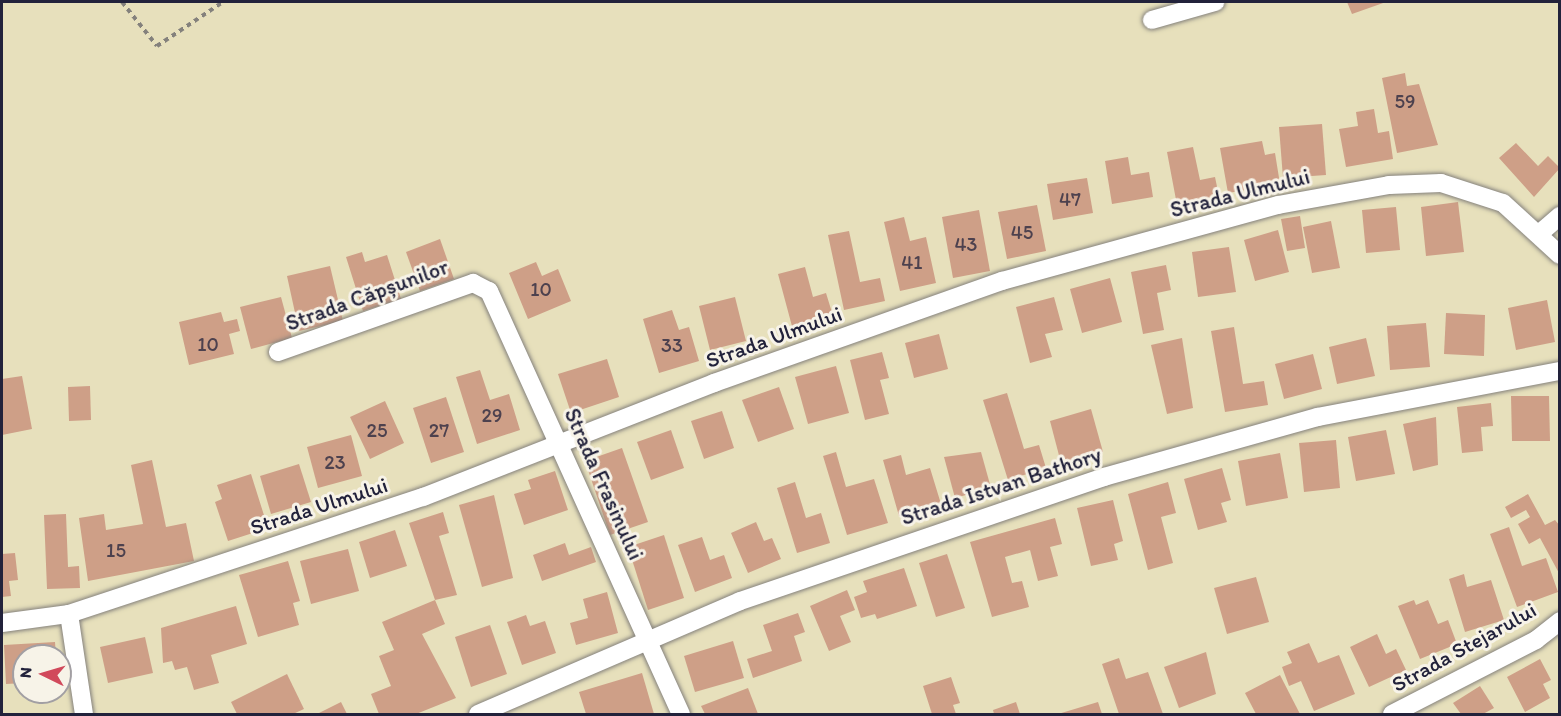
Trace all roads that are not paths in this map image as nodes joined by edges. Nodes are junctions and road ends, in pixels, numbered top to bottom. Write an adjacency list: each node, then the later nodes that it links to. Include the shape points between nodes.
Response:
1 (1215, 2): 2 (street)
2 (1152, 20)
3 (1560, 216): 4 (street)
4 (1539, 234): 5 (street, Strada Ulmului); 9 (street, Strada Ulmului, via 1503,203 1441,183 1389,185 1278,205 1002,281)
5 (1560, 255)
6 (473, 282): 7 (street, Strada Căpșunilor); 9 (street, Strada Frasinului, via 498,303)
7 (279, 352)
8 (1560, 371): 13 (street, Strada Istvan Bathory, via 1447,389 1204,446 987,515)
9 (558, 442): 10 (street, Strada Ulmului, via 423,497); 13 (street, Strada Frasinului)
10 (69, 614): 12 (street, Strada Ulmului); 14 (street)
11 (1560, 621): 17 (street, Strada Stejarului, via 1536,640)
12 (2, 623)
13 (647, 639): 15 (street, Strada Istvan Bathory); 16 (street, Strada Frasinului)
14 (84, 714)
15 (478, 714)
16 (681, 714)
17 (1392, 714)

